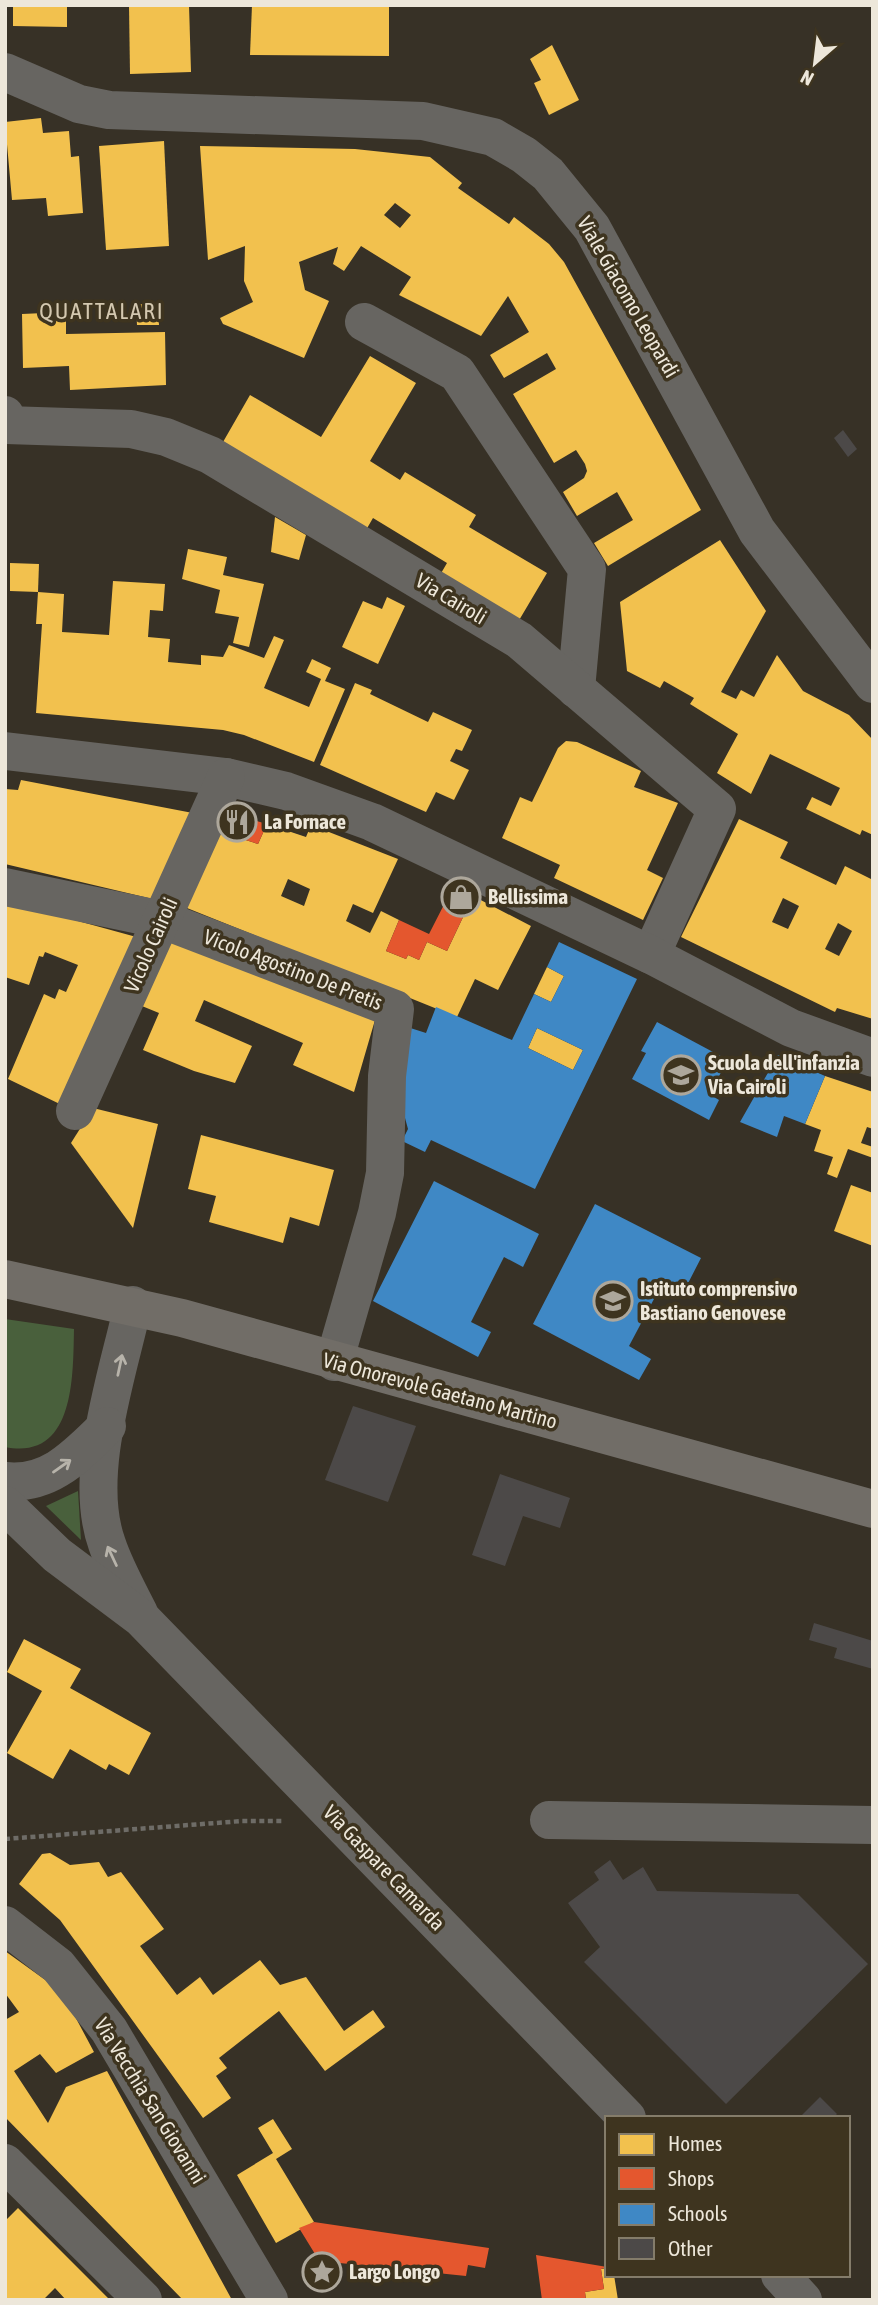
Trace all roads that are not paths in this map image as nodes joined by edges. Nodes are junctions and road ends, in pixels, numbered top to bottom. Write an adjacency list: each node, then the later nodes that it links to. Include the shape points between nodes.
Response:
1 (5, 72): 4 (street, Viale Giacomo Leopardi, via 79,104 109,110 423,121 493,137 524,155 548,174 592,228 757,531)
2 (364, 322): 5 (street, via 457,373 587,569)
3 (5, 415): 5 (street, Via Cairoli, via 6,425 131,429 210,455 507,633)
4 (873, 684)
5 (576, 689): 10 (street, Via Cairoli, via 717,809)
6 (5, 751): 7 (street)
7 (226, 777): 9 (street, Vicolo Cairoli); 10 (street, via 286,791 372,822)
8 (5, 887): 9 (street, Vicolo Agostino De Pretis)
9 (163, 920): 12 (street, Vicolo Cairoli); 15 (street, Vicolo Agostino De Pretis, via 395,1009 387,1076 385,1173)
10 (651, 956): 11 (street, via 791,1028)
11 (873, 1058)
12 (75, 1111)
13 (5, 1279): 14 (main road, Via Onorevole Gaetano Martino)
14 (133, 1305): 15 (main road, Via Onorevole Gaetano Martino); 16 (street, Via Gaspare Camarda, one-way to 14)
15 (334, 1362): 19 (main road, Via Onorevole Gaetano Martino)
16 (107, 1426): 17 (street, one-way to 16, via 50,1475); 20 (street, Via Gaspare Camarda, one-way to 16, via 106,1544 99,1508)
17 (5, 1481)
18 (5, 1505): 20 (street, Via Gaspare Camarda, via 57,1555)
19 (873, 1510)
20 (141, 1618): 24 (street, Via Gaspare Camarda)
21 (549, 1819): 22 (street)
22 (873, 1825)
23 (5, 1925): 28 (street, Via Vecchia San Giovanni, via 58,1966 108,2030)
24 (625, 2116)
25 (5, 2163): 27 (street)
26 (782, 2277): 29 (street)
27 (143, 2300)
28 (268, 2300)
29 (803, 2300)

